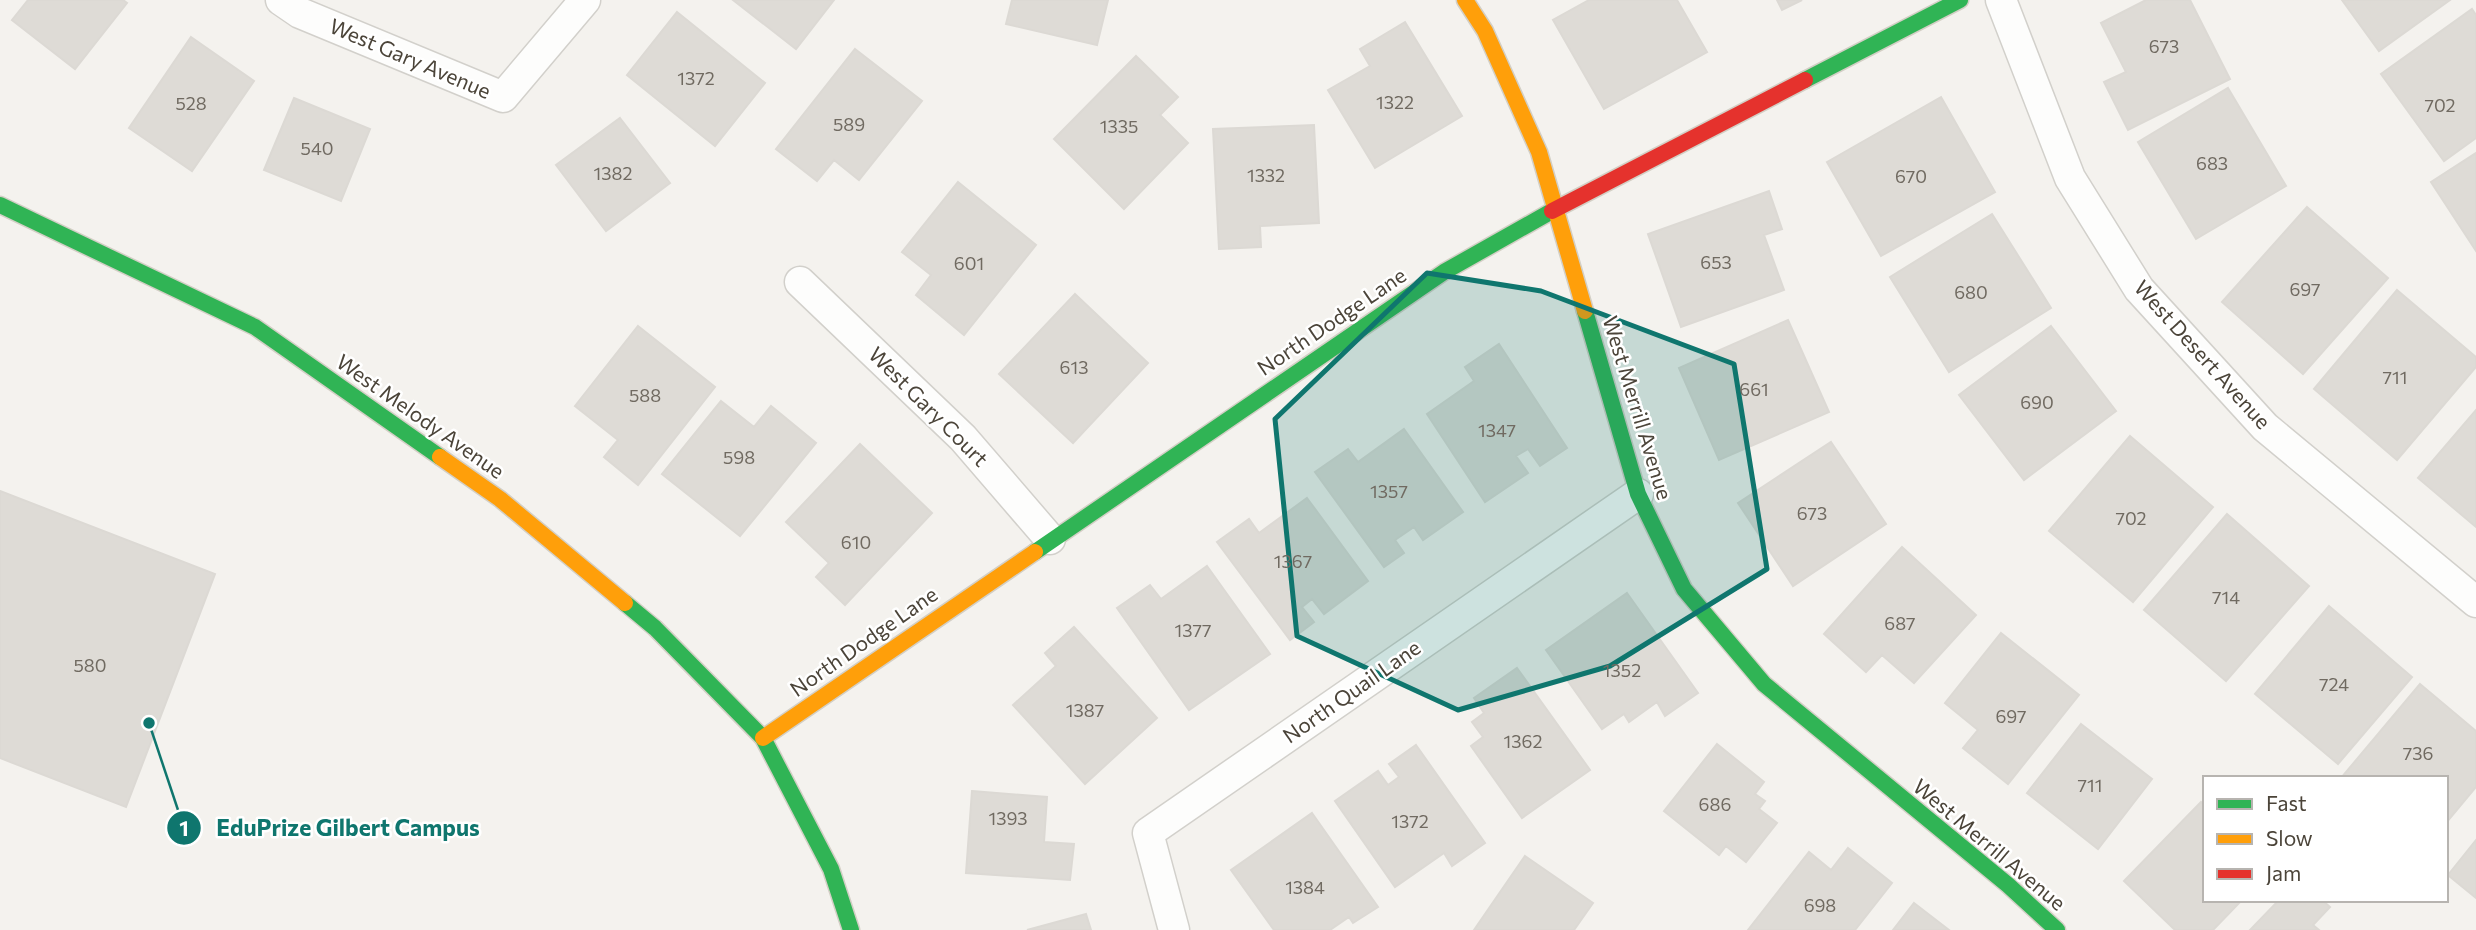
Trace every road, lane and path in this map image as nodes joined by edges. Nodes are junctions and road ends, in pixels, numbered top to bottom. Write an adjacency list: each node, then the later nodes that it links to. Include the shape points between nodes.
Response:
1 (281, 0): 2 (street, West Gary Avenue, via 300,13 503,97)
2 (584, 0)
3 (1465, 0): 7 (street, West Merrill Avenue, via 1485,32 1539,152)
4 (1960, 0): 7 (street, North Dodge Lane)
5 (2001, 0): 11 (street, West Desert Avenue, via 2070,178 2138,289 2265,427)
6 (0, 205): 12 (street, West Melody Avenue, via 266,334 500,499 655,628)
7 (1556, 209): 9 (street, West Merrill Avenue); 10 (street, North Dodge Lane, via 1444,272)
8 (800, 282): 10 (street, West Gary Court, via 963,438)
9 (1638, 494): 14 (street, North Quail Lane, via 1148,833); 15 (street, West Merrill Avenue, via 1684,589 1764,684)
10 (1050, 539): 12 (street, North Dodge Lane)
11 (2476, 602)
12 (763, 738): 13 (street, West Melody Avenue, via 831,869)
13 (851, 930)
14 (1174, 930)
15 (2057, 930)

